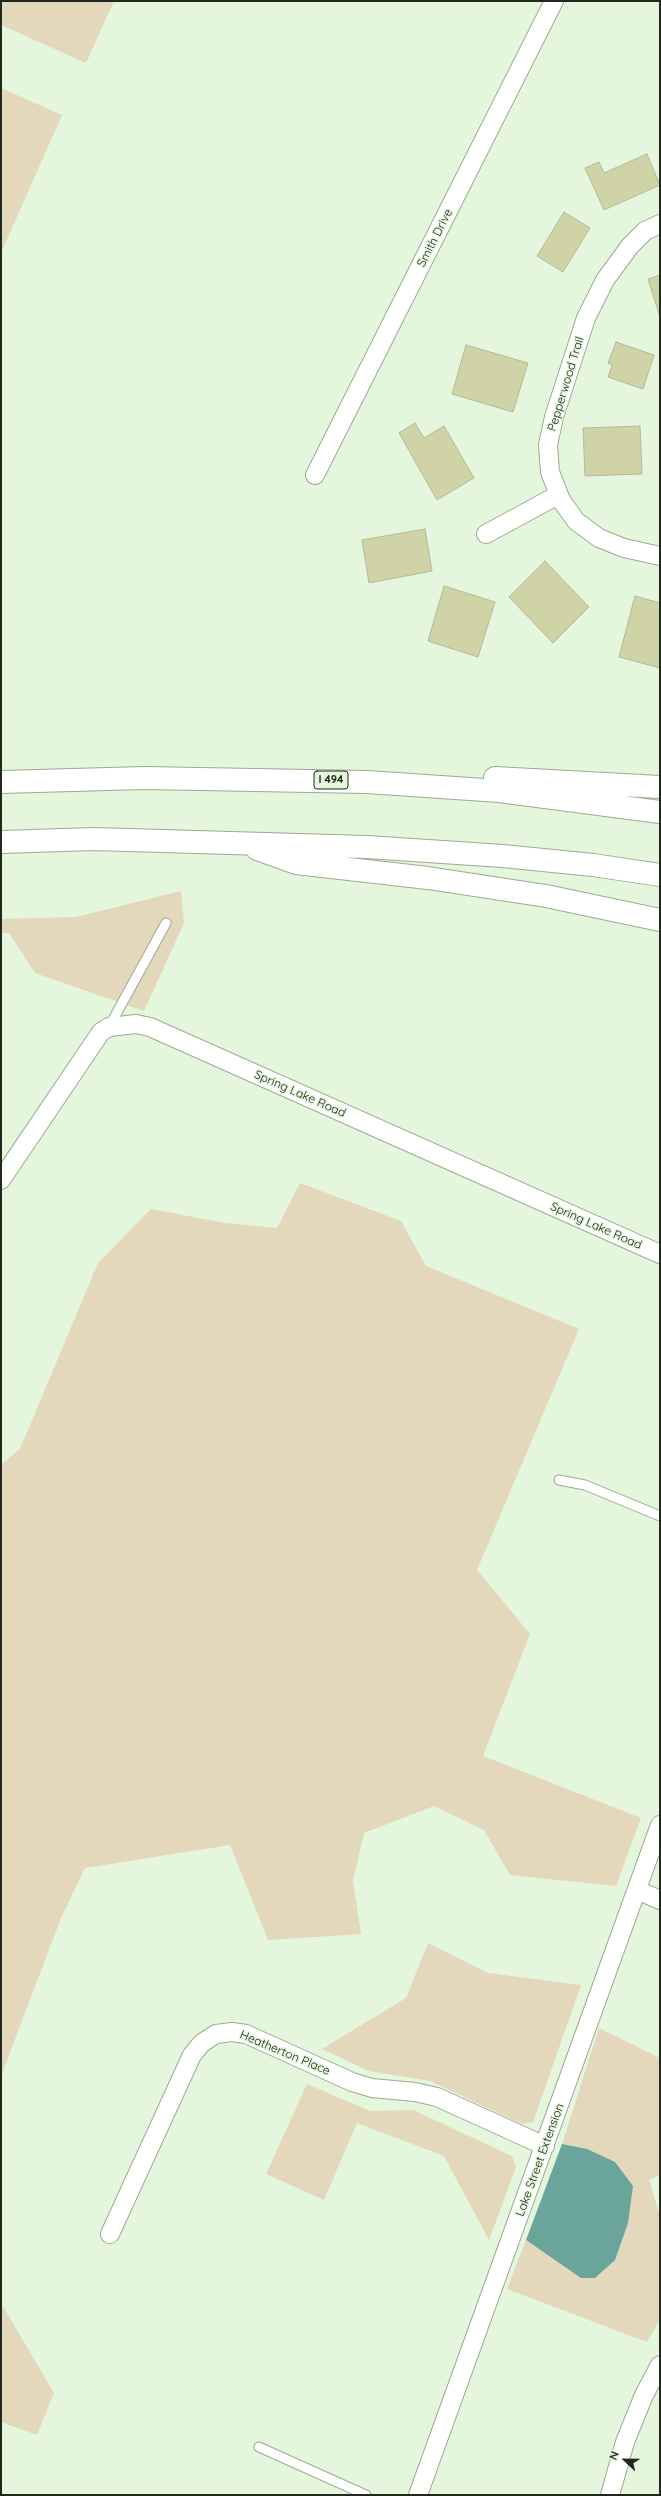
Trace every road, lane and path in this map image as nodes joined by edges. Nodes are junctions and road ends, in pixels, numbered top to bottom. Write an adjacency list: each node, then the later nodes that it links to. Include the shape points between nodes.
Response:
1 (554, 1): 3 (street, Smith Drive)
2 (660, 224): 4 (street, Pepperwood Trail, via 645,231 630,246 605,280 586,318 558,403 548,445 550,472)
3 (315, 475)
4 (558, 495): 5 (street); 6 (street, Pepperwood Trail, via 576,521 599,538 624,548)
5 (486, 534)
6 (660, 556)
7 (1, 782): 8 (highway, I 494, via 144,778 297,779)
8 (378, 783): 9 (highway, via 501,778); 10 (highway, I 494, via 499,791)
9 (660, 787)
10 (660, 812)
11 (1, 842): 12 (highway, via 94,839)
12 (243, 843): 13 (highway, via 366,847 503,856); 14 (highway, via 296,864 428,878 546,896)
13 (660, 875)
14 (660, 920)
15 (166, 923): 16 (lane)
16 (109, 1027): 17 (street, via 101,1032); 18 (street, Spring Lake Road, via 136,1024 150,1027)
17 (1, 1180)
18 (660, 1254)
19 (559, 1480): 20 (lane, via 585,1485)
20 (660, 1516)
21 (660, 1825): 22 (street, Lake Street Extension)
22 (637, 1890): 23 (street); 24 (street, Lake Street Extension)
23 (660, 1900)
24 (545, 2146): 25 (street, Heatherton Place, via 437,2098 415,2092 372,2088 352,2082 246,2034 216,2034 202,2043 192,2055); 29 (street, Lake Street Extension)
25 (110, 2234)
26 (660, 2365): 30 (street, via 644,2395 625,2442)
27 (259, 2447): 28 (lane)
28 (366, 2495)
29 (418, 2495)
30 (610, 2495)

